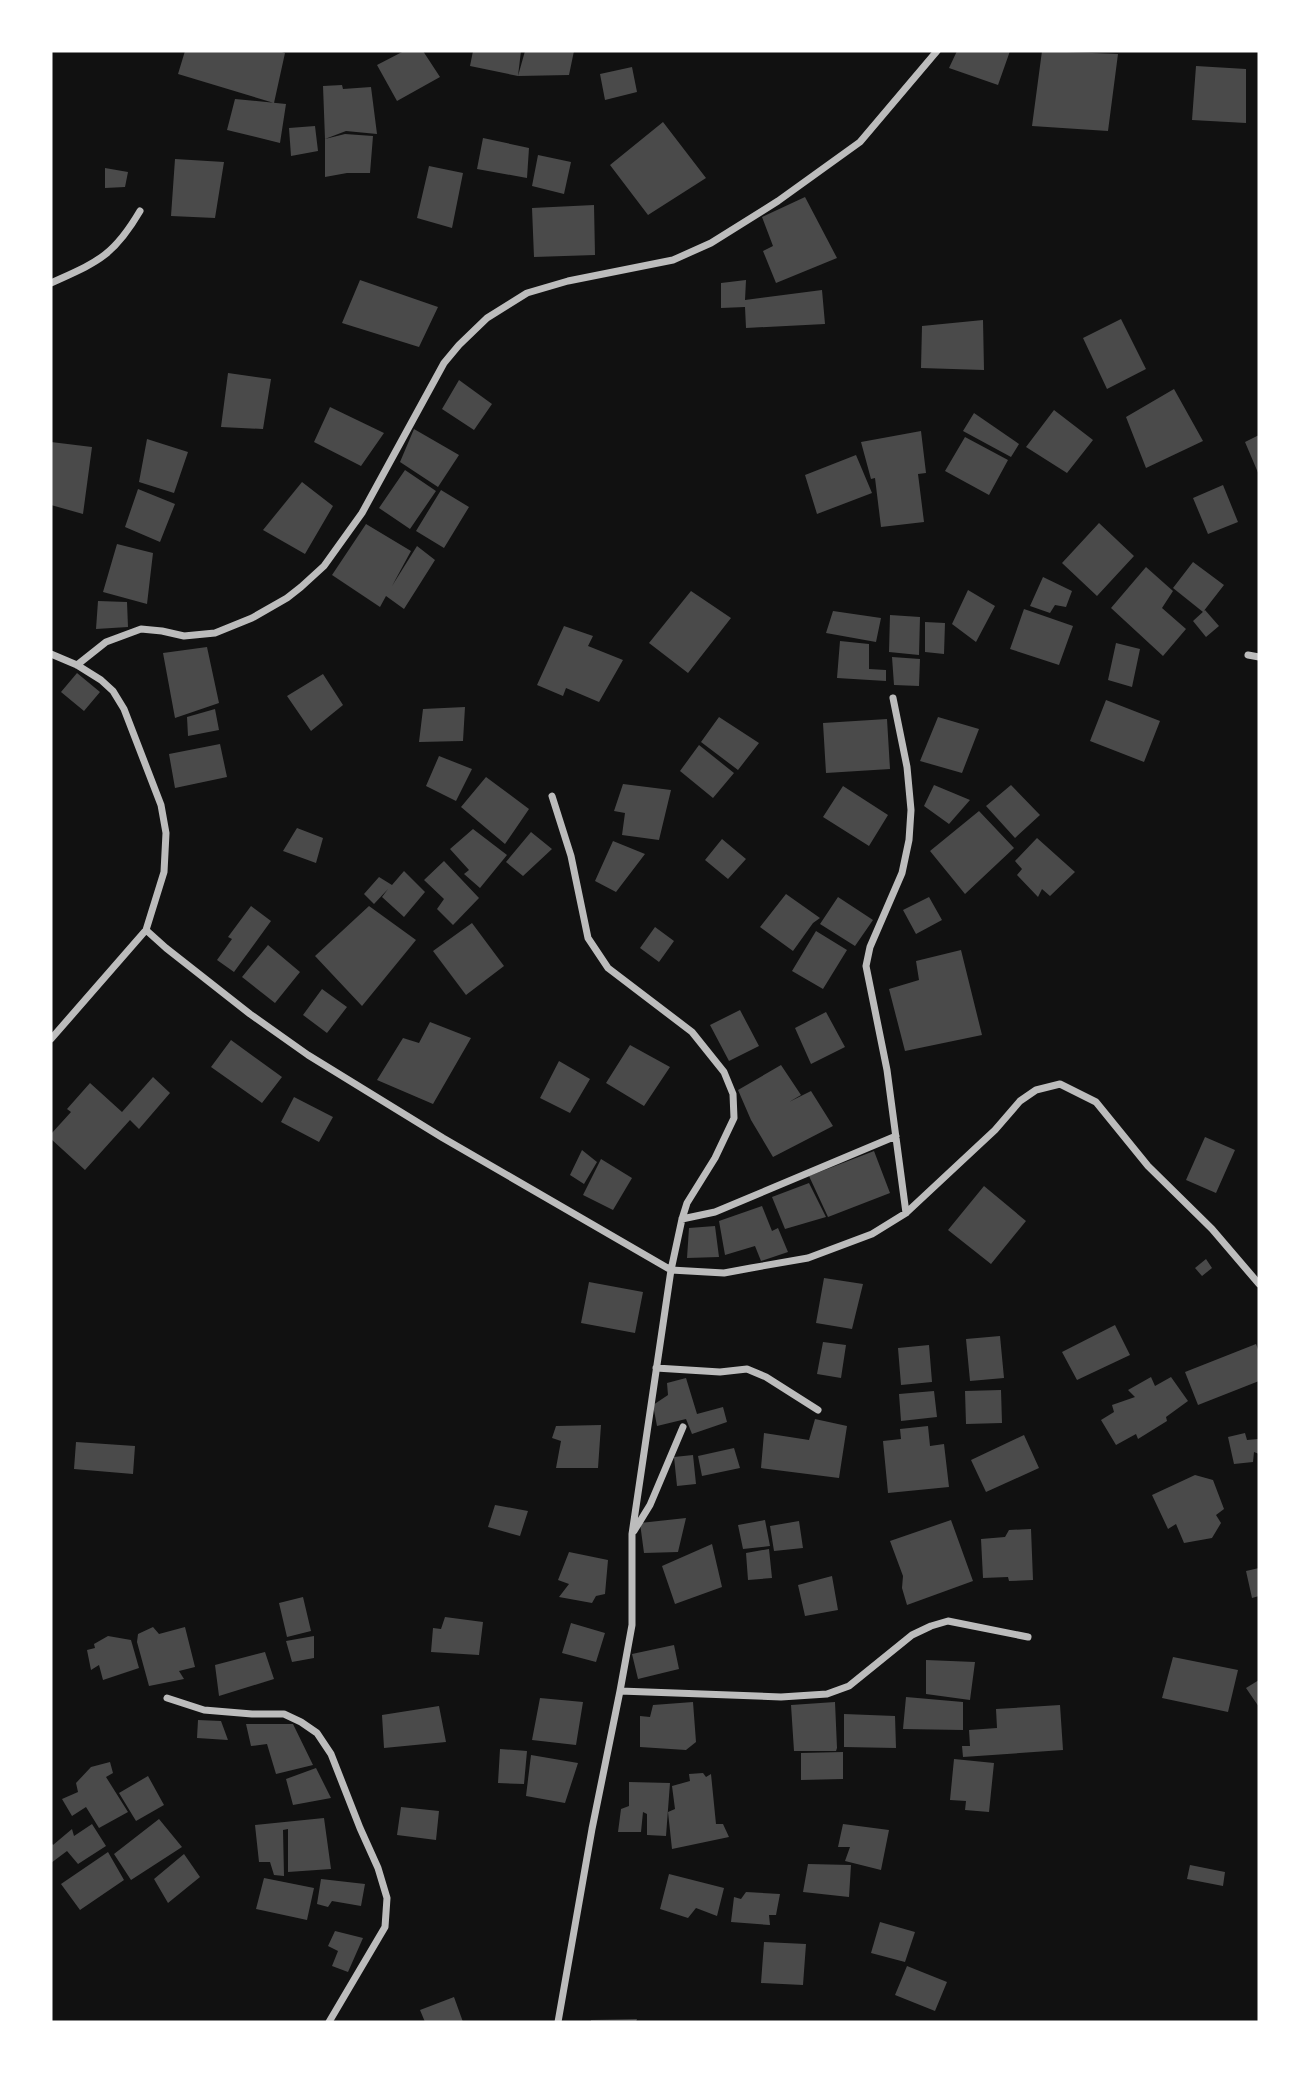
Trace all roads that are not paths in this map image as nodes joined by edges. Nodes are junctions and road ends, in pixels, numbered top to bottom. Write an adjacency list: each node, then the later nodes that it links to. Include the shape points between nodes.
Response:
1 (937, 51): 7 (street, via 860,142 711,243 673,260 527,293 487,318 444,363 362,513 324,566 287,598 215,633 184,636 141,629 106,642)
2 (140, 211): 3 (street, via 113,249 95,263)
3 (51, 283)
4 (51, 654): 7 (street)
5 (1248, 655): 6 (street)
6 (1259, 657)
7 (78, 665): 10 (street, via 113,691 124,709 161,804 166,833 164,872)
8 (893, 698): 12 (street, via 907,767 909,840 902,873 866,966)
9 (552, 796): 14 (street, via 571,856 588,938 608,968 692,1032 724,1072 733,1094 734,1118)
10 (146, 930): 11 (street); 15 (street, via 307,1055)
11 (51, 1039)
12 (897, 1136): 13 (street); 14 (street, via 715,1212)
13 (906, 1213): 15 (street, via 872,1234 807,1258 724,1273); 16 (street, via 1020,1101 1036,1090 1060,1084 1096,1102 1147,1166 1212,1229)
14 (682, 1219): 15 (street)
15 (671, 1270): 17 (street)
16 (1259, 1284)
17 (656, 1368): 18 (street, via 747,1369); 20 (street)
18 (818, 1410)
19 (683, 1427): 20 (street, via 650,1505)
20 (632, 1534): 22 (street, via 632,1625)
21 (1028, 1637): 22 (street, via 948,1621 905,1640 849,1686 827,1694 781,1697)
22 (620, 1690): 25 (street)
23 (167, 1698): 24 (street, via 204,1710 284,1713 317,1734 331,1754 387,1898 385,1927)
24 (329, 2022)
25 (558, 2022)

